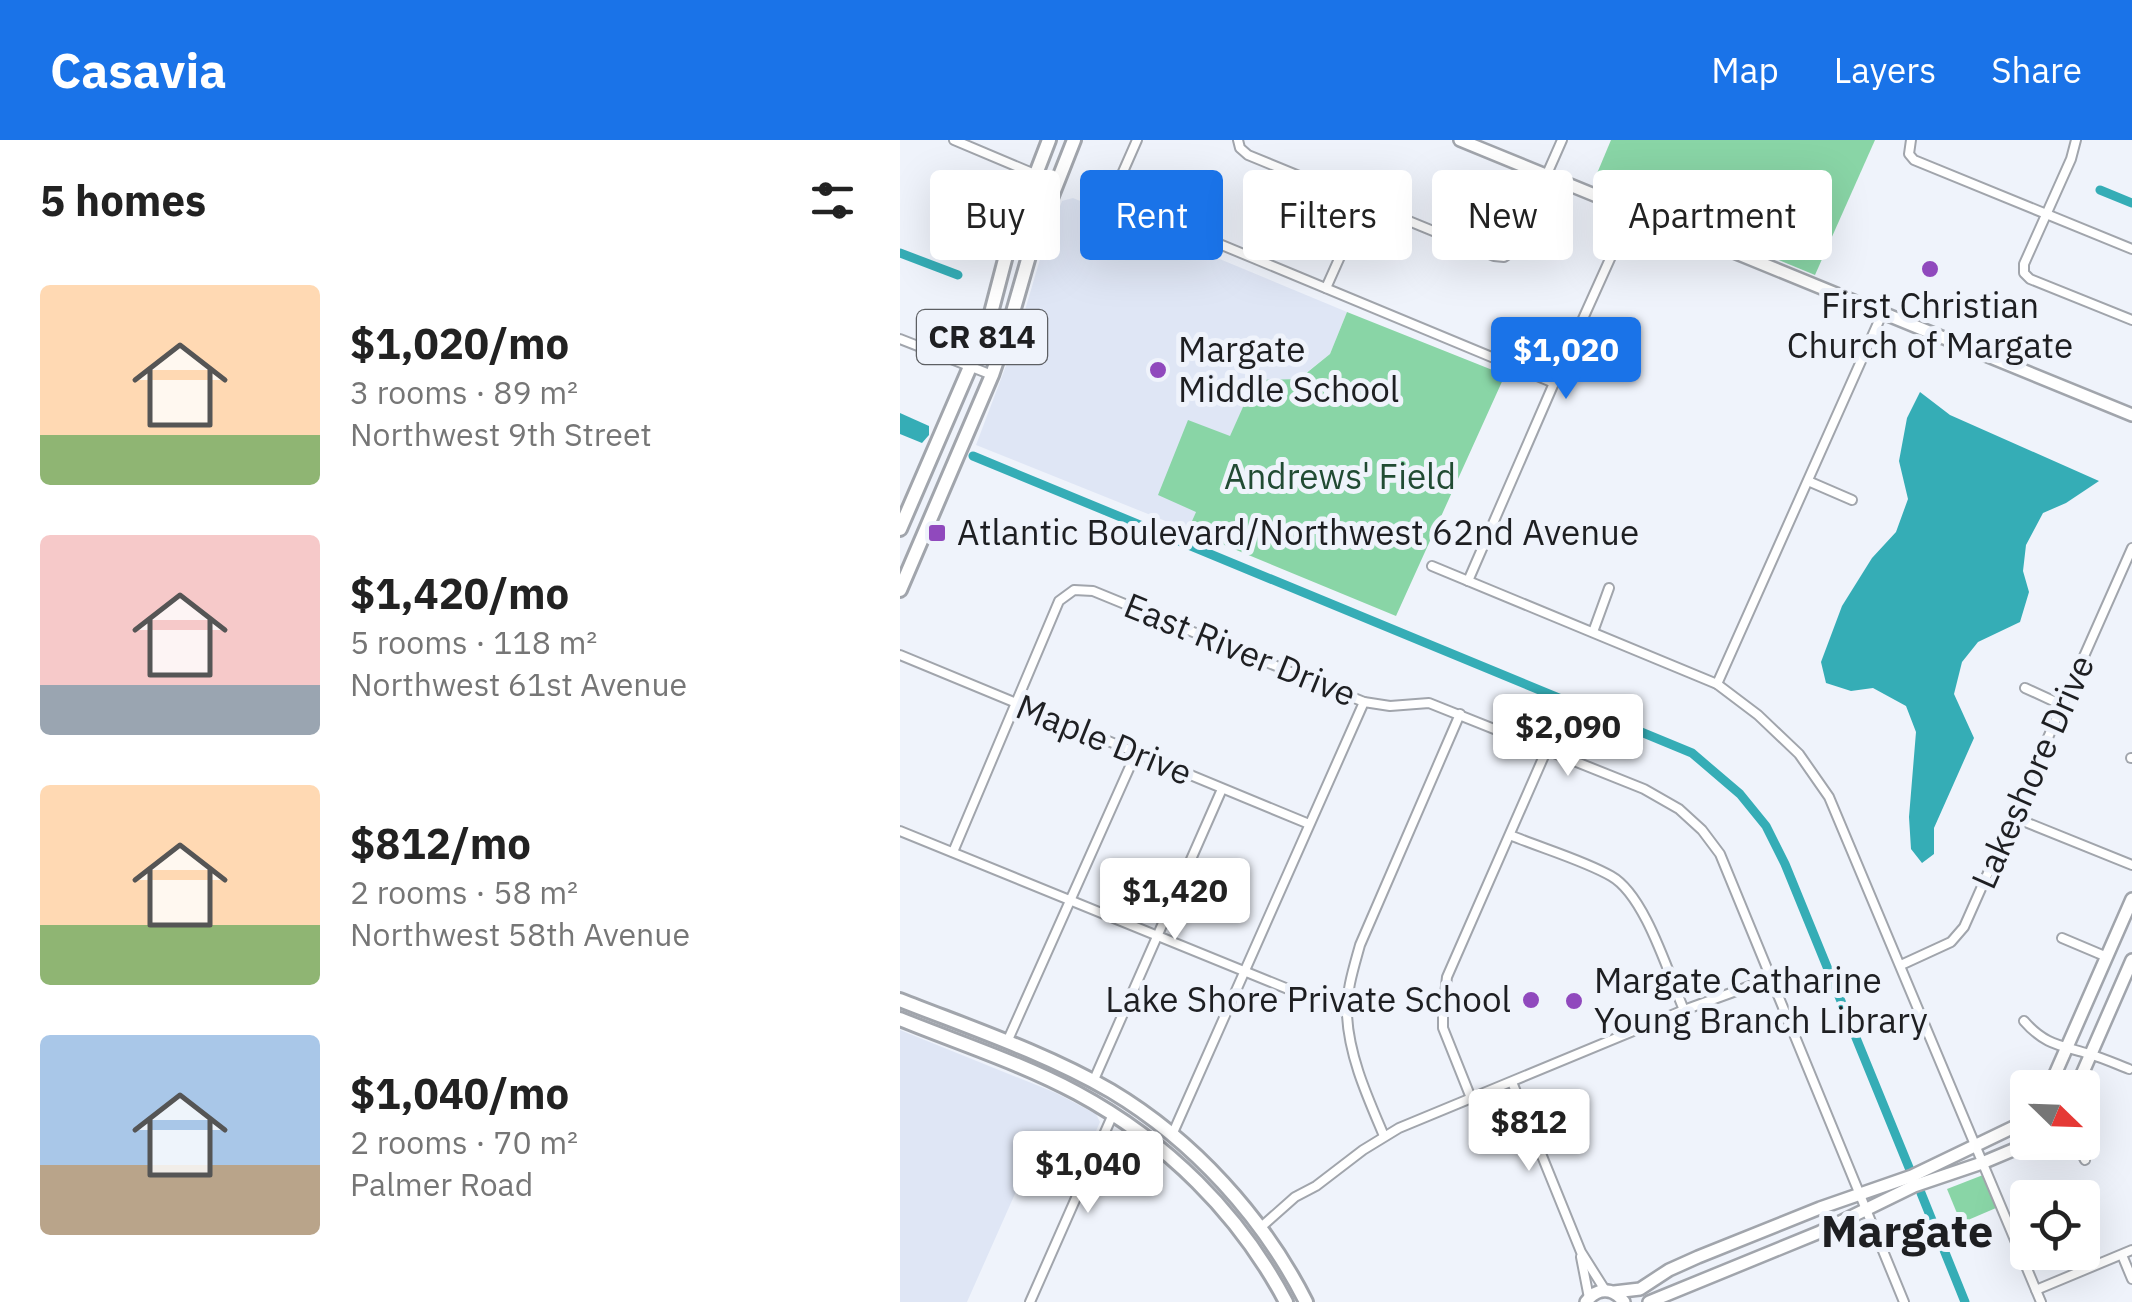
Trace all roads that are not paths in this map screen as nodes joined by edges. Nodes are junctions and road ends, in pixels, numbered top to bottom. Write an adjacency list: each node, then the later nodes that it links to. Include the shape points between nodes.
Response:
1 (954, 140): 11 (street)
2 (1049, 140): 12 (main road, CR 814)
3 (1074, 140): 16 (main road, CR 814)
4 (1137, 140): 24 (street, via 1112,199)
5 (1460, 140): 14 (street)
6 (1562, 140): 15 (street)
7 (1911, 140): 17 (street, via 1914,160)
8 (2064, 140): 9 (street)
9 (2075, 142): 17 (street)
10 (1239, 144): 13 (street, via 1248,155)
11 (1025, 170)
12 (1036, 170)
13 (1284, 170)
14 (1534, 170)
15 (1548, 170)
16 (1060, 173)
17 (2048, 214): 18 (street); 26 (street, via 2024,272)
18 (2132, 249)
19 (1005, 260): 28 (main road, CR 814)
20 (1028, 260): 29 (main road, CR 814)
21 (1339, 260): 24 (street)
22 (1609, 260): 30 (street)
23 (1752, 260): 25 (street)
24 (1326, 288): 30 (street)
25 (1882, 314): 31 (street); 32 (street)
26 (2132, 320)
27 (900, 340): 28 (street)
28 (970, 367): 29 (street); 34 (main road, CR 814)
29 (992, 375): 39 (main road, CR 814)
30 (1554, 382): 37 (street)
31 (2132, 415)
32 (1808, 482): 33 (street); 42 (street)
33 (1852, 500)
34 (900, 529)
35 (2132, 548): 46 (street, Lakeshore Drive)
36 (1432, 566): 37 (street)
37 (1468, 581): 40 (street)
38 (1609, 588): 40 (street)
39 (900, 590)
40 (1593, 632): 42 (street)
41 (900, 656): 45 (street, Maple Drive)
42 (1717, 684): 63 (street, via 1799,754 1829,797)
43 (2025, 688): 46 (street)
44 (1364, 702): 45 (street, East River Drive, via 1093,591 1074,590 1059,601); 47 (street, East River Drive, via 1428,703); 52 (street)
45 (1014, 704): 49 (street, Maple Drive); 55 (street)
46 (2062, 705): 51 (street, Lakeshore Drive)
47 (1460, 714): 48 (street, East River Drive); 68 (street, via 1360,945)
48 (1546, 750): 54 (street); 65 (street, East River Drive, via 1644,790 1702,830 1720,854)
49 (1136, 753): 50 (street, Maple Drive); 57 (street)
50 (1222, 789): 52 (street, Maple Drive); 59 (street)
51 (2013, 817): 56 (street); 63 (street, Lakeshore Drive, via 1964,927 1951,942)
52 (1309, 824): 64 (street)
53 (900, 831): 55 (street)
54 (1510, 835): 67 (street, via 1613,877 1631,893); 82 (street, via 1447,977 1443,1028)
55 (953, 852): 57 (street)
56 (2132, 865)
57 (1070, 900): 59 (street); 71 (street)
58 (2132, 900): 61 (street)
59 (1158, 935): 64 (street); 80 (street)
60 (2062, 938): 61 (street)
61 (2107, 957): 73 (street)
62 (2131, 964): 74 (street)
63 (1901, 965): 88 (street)
64 (1245, 971): 68 (street); 86 (street)
65 (1772, 978): 67 (street); 91 (street, East River Drive)
66 (900, 1000): 71 (main road)
67 (1684, 1010): 81 (street)
68 (1347, 1013): 87 (street)
69 (900, 1019): 72 (main road)
70 (2024, 1020): 73 (street, via 2037,1036)
71 (1007, 1042): 72 (main road); 75 (main road)
72 (970, 1047): 76 (main road)
73 (2067, 1048): 74 (street); 78 (street)
74 (2091, 1054): 77 (street); 79 (street)
75 (1038, 1056): 76 (main road); 80 (main road)
76 (996, 1058): 83 (main road)
77 (2129, 1069)
78 (2058, 1070)
79 (2084, 1070)
80 (1093, 1082): 84 (main road)
81 (1512, 1082): 82 (street); 96 (street)
82 (1471, 1098): 87 (street)
83 (1112, 1114): 84 (main road); 92 (main road); 102 (street)
84 (1149, 1117): 86 (main road)
85 (2010, 1129): 88 (street)
86 (1172, 1134): 94 (main road)
87 (1384, 1136): 94 (street)
88 (1975, 1146): 90 (street); 91 (street)
89 (2010, 1151): 90 (street)
90 (1982, 1163): 93 (street); 99 (street)
91 (1860, 1194): 93 (street, East River Drive); 100 (street, via 1685,1262 1640,1288)
92 (1219, 1204): 94 (main road); 103 (main road)
93 (1866, 1210): 106 (street); 107 (street, East River Drive)
94 (1260, 1228): 104 (main road)
95 (2132, 1250): 97 (street)
96 (1581, 1252): 100 (street); 101 (street)
97 (2122, 1255): 98 (street); 99 (street)
98 (2132, 1278)
99 (2036, 1290): 108 (street)
100 (1609, 1291): 101 (street); 105 (street)
101 (1587, 1300)
102 (1030, 1302)
103 (1286, 1302)
104 (1306, 1302)
105 (1624, 1302)
106 (1649, 1302)
107 (1904, 1302)
108 (2041, 1302)

